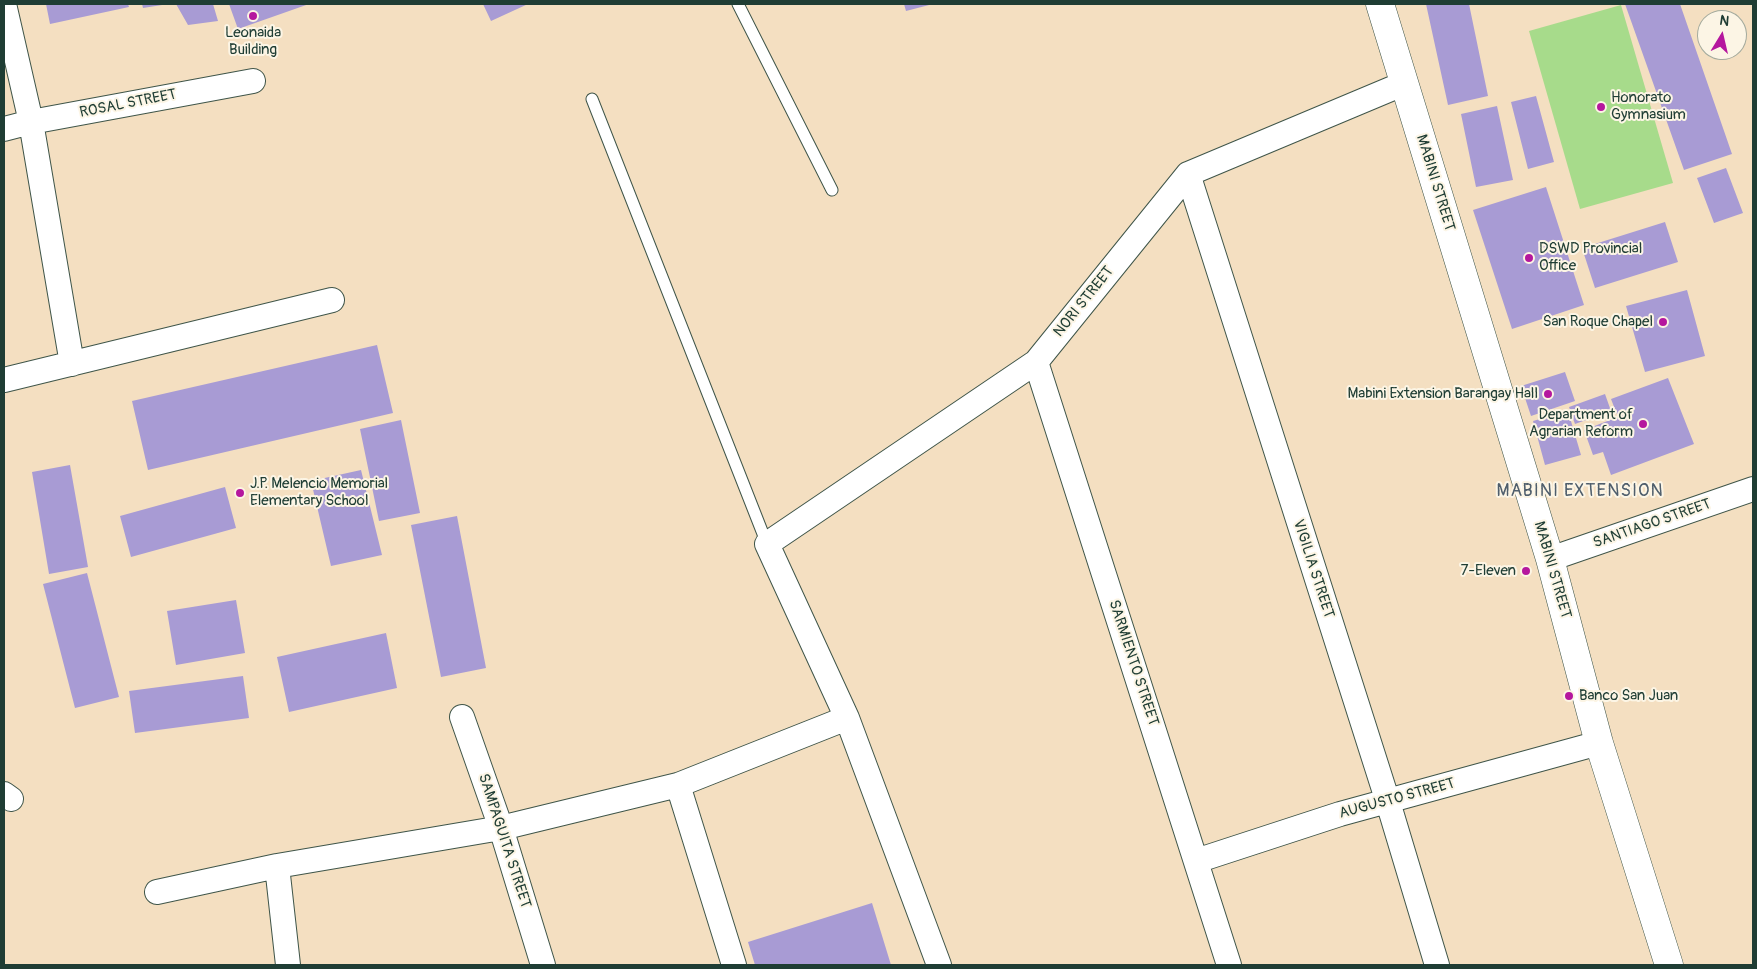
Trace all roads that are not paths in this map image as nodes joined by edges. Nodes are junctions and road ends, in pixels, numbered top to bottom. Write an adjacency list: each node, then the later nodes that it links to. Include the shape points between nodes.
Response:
1 (4, 4): 7 (street)
2 (738, 4): 10 (lane)
3 (1380, 4): 5 (main road, MABINI STREET)
4 (253, 81): 7 (street, ROSAL STREET)
5 (1405, 82): 9 (street, NORI STREET); 17 (main road, MABINI STREET)
6 (592, 99): 16 (lane)
7 (31, 122): 8 (street, ROSAL STREET); 13 (street)
8 (4, 129)
9 (1188, 174): 12 (street, NORI STREET); 22 (street, VIGILIA STREET)
10 (832, 190)
11 (332, 300): 13 (street)
12 (1036, 362): 16 (street, NORI STREET); 24 (street, SARMIENTO STREET)
13 (72, 364): 14 (street)
14 (4, 380)
15 (1753, 489): 17 (street, SANTIAGO STREET)
16 (767, 544): 19 (street)
17 (1550, 559): 20 (main road, MABINI STREET)
18 (462, 717): 23 (street, SAMPAGUITA STREET)
19 (847, 718): 21 (street); 30 (street)
20 (1599, 743): 22 (street, AUGUSTO STREET); 33 (main road, MABINI STREET)
21 (678, 785): 23 (street); 29 (street)
22 (1388, 802): 24 (street, AUGUSTO STREET, via 1340,814); 32 (street, VIGILIA STREET)
23 (501, 828): 25 (street); 28 (street, SAMPAGUITA STREET)
24 (1196, 861): 31 (street, SARMIENTO STREET)
25 (276, 866): 26 (street); 27 (street)
26 (157, 892)
27 (288, 965)
28 (544, 965)
29 (734, 965)
30 (939, 965)
31 (1229, 965)
32 (1437, 965)
33 (1669, 965)

